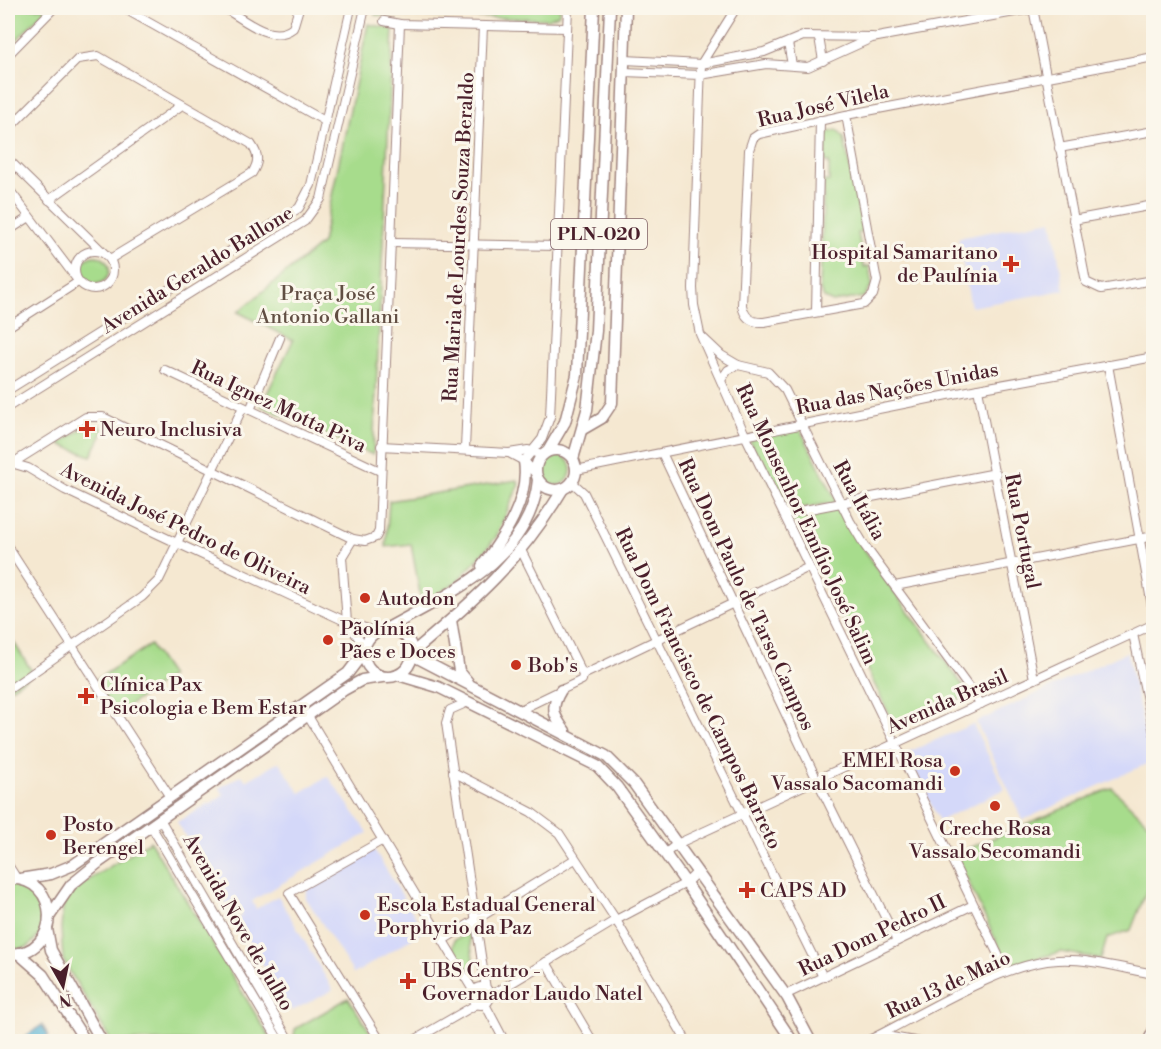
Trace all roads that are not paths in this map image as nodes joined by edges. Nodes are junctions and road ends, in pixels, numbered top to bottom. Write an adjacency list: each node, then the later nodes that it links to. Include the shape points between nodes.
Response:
1 (54, 8): 20 (street)
2 (123, 8): 31 (street)
3 (224, 8): 4 (street, via 270,34 279,35 293,28)
4 (299, 8)
5 (351, 8): 31 (street, Avenida Geraldo Ballone)
6 (365, 8): 60 (street, Avenida Geraldo Ballone, via 315,212)
7 (568, 8): 16 (street)
8 (594, 8): 68 (main road, PLN-020, via 577,375 565,422)
9 (610, 8): 63 (main road, PLN-020, via 596,331)
10 (626, 8): 22 (main road)
11 (736, 8): 24 (street)
12 (1035, 8): 18 (street); 28 (street)
13 (384, 21): 14 (street)
14 (400, 24): 15 (street); 43 (street)
15 (483, 26): 16 (street); 44 (street, Rua Maria de Lourdes Souza Beraldo)
16 (567, 28): 45 (street)
17 (819, 37): 18 (street); 19 (street, via 803,36); 23 (street)
18 (872, 38): 23 (street)
19 (788, 43): 24 (street, via 764,52); 25 (street)
20 (8, 55)
21 (1154, 57): 28 (street, Rua José Vilela)
22 (625, 60): 24 (street); 26 (main road)
23 (823, 61): 25 (street, via 808,67)
24 (701, 64): 27 (street, Rua Monsenhor Emílio José Salim)
25 (792, 65): 27 (street, via 766,64)
26 (624, 72): 27 (street); 63 (main road, via 612,403 602,418)
27 (700, 75): 51 (street, Rua Monsenhor Emílio José Salim, via 693,288)
28 (1047, 77): 30 (street, Rua José Vilela); 35 (street)
29 (182, 105): 33 (street, via 98,56 88,56 78,59); 38 (street); 46 (street, via 251,144 258,164 252,173)
30 (846, 115): 32 (street, Rua José Vilela); 49 (street, via 876,289 864,304)
31 (323, 120): 59 (street, Avenida Geraldo Ballone, via 311,185 299,208)
32 (820, 120): 49 (street); 49 (street, Rua José Vilela, via 759,134 750,144 742,305 748,319 759,322)
33 (8, 129)
34 (1154, 131): 35 (street)
35 (1059, 148): 41 (street)
36 (8, 159): 38 (street)
37 (8, 188): 40 (street)
38 (49, 200): 46 (street)
39 (1154, 205): 41 (street)
40 (28, 218): 42 (street); 47 (street)
41 (1073, 220): 48 (street, via 1083,273 1092,287)
42 (8, 231)
43 (393, 243): 44 (street); 65 (street)
44 (474, 244): 45 (street); 66 (street, Rua Maria de Lourdes Souza Beraldo)
45 (558, 246): 68 (street, via 550,417)
46 (107, 257): 47 (street, via 93,251 81,256 75,267); 47 (street, via 113,272 108,284 96,290)
47 (78, 280): 50 (street)
48 (1154, 280)
49 (816, 312)
50 (8, 327)
51 (700, 334): 54 (street, Rua Itália, via 721,355); 57 (street, Rua Monsenhor Emílio José Salim)
52 (280, 338): 61 (street)
53 (1154, 357): 55 (street, Rua das Nações Unidas)
54 (738, 364): 57 (street); 62 (street, Rua Itália, via 768,372 778,381)
55 (1107, 365): 58 (street, Rua das Nações Unidas); 82 (street)
56 (165, 370): 61 (street, Rua Ignez Motta Piva)
57 (721, 380): 64 (street, Rua Monsenhor Emílio José Salim)
58 (978, 389): 62 (street, Rua das Nações Unidas); 76 (street, Rua Portugal)
59 (8, 390)
60 (8, 407)
61 (247, 408): 73 (street); 75 (street, Rua Ignez Motta Piva)
62 (801, 424): 64 (street, Rua das Nações Unidas); 79 (street, Rua Itália)
63 (583, 429): 70 (main road, PLN-020)
64 (744, 435): 69 (street, Rua das Nações Unidas); 80 (street, Rua Monsenhor Emílio José Salim)
65 (381, 446): 66 (street); 75 (street)
66 (465, 449): 67 (street)
67 (509, 453): 68 (street); 71 (street)
68 (541, 453): 70 (main road, via 559,449); 71 (street); 77 (main road, PLN-020)
69 (663, 455): 74 (street, Rua das Nações Unidas); 91 (street, Rua Dom Paulo de Tarso Campos)
70 (573, 459): 74 (main road)
71 (524, 461): 77 (street); 89 (main road, via 520,502 502,537)
72 (9, 463): 73 (street, via 94,416); 84 (street, Avenida José Pedro de Oliveira, via 28,468 64,490)
73 (214, 470): 83 (street); 84 (street)
74 (576, 470): 78 (main road)
75 (380, 471): 83 (street, via 379,531 371,540)
76 (996, 474): 79 (street); 87 (street, Rua Portugal)
77 (537, 477): 78 (main road, via 549,489); 89 (main road, PLN-020, via 533,508 527,520 498,559)
78 (568, 485): 86 (main road); 98 (street, Rua Dom Francisco de Campos Barreto, via 584,493)
79 (841, 504): 80 (street); 90 (street, Rua Itália, via 865,546)
80 (784, 514): 88 (street, Rua Monsenhor Emílio José Salim)
81 (1154, 536): 82 (street)
82 (1139, 538): 87 (street); 92 (street)
83 (353, 539): 94 (street, via 342,557)
84 (179, 544): 94 (street, Avenida José Pedro de Oliveira); 99 (street, via 151,590)
85 (8, 547): 99 (street)
86 (522, 552): 93 (main road); 103 (street)
87 (1012, 563): 90 (street); 105 (street, Rua Portugal)
88 (810, 567): 91 (street); 117 (street, Rua Monsenhor Emílio José Salim)
89 (471, 581): 96 (main road, PLN-020)
90 (895, 586): 111 (street, Rua Itália)
91 (733, 604): 98 (street); 119 (street, Rua Dom Paulo de Tarso Campos)
92 (1154, 617)
93 (451, 620): 101 (main road); 106 (main road, via 459,671)
94 (347, 622): 96 (street, Avenida José Pedro de Oliveira); 100 (street)
95 (1154, 624): 97 (street, Avenida Brasil)
96 (381, 631): 100 (main road); 101 (main road, via 400,633)
97 (1133, 634): 105 (street, Avenida Brasil); 115 (street)
98 (658, 641): 103 (street); 123 (street, Rua Dom Francisco de Campos Barreto)
99 (72, 648): 107 (street); 122 (street)
100 (364, 650): 104 (main road, via 369,668); 122 (main road, via 348,673)
101 (412, 654): 102 (main road, via 410,663); 106 (main road)
102 (398, 675): 104 (main road); 110 (main road, via 425,682)
103 (584, 675): 108 (street, via 582,680)
104 (382, 676): 113 (main road, via 354,684)
105 (1034, 679): 111 (street, Avenida Brasil)
106 (470, 685): 109 (main road)
107 (8, 690)
108 (561, 690): 112 (street); 116 (main road, via 553,714)
109 (503, 701): 112 (main road); 114 (main road)
110 (468, 702): 114 (main road); 118 (street, via 455,706 447,716)
111 (981, 704): 117 (street, Avenida Brasil)
112 (520, 710): 114 (main road); 116 (main road)
113 (308, 716): 124 (main road); 125 (street)
114 (494, 716): 121 (main road, via 597,766)
115 (1154, 733)
116 (567, 734): 120 (main road, via 606,756)
117 (892, 743): 119 (street, Avenida Brasil); 133 (street, Rua Monsenhor Emílio José Salim)
118 (453, 772): 127 (street, via 531,812 559,833); 135 (street)
119 (816, 778): 123 (street, Avenida Brasil); 141 (street, Rua Dom Paulo de Tarso Campos)
120 (634, 784): 121 (main road); 126 (main road)
121 (620, 792): 128 (main road)
122 (170, 798): 131 (main road, via 73,865 51,874)
123 (741, 814): 126 (street, Avenida Brasil); 147 (street, Rua Dom Francisco de Campos Barreto)
124 (155, 822): 134 (main road, via 71,885); 138 (street, Avenida Nove de Julho)
125 (383, 840): 139 (street); 159 (street, via 289,893)
126 (677, 844): 128 (street, via 667,852); 130 (main road)
127 (575, 858): 135 (street); 136 (street)
128 (669, 861): 132 (main road)
129 (8, 864): 131 (street)
130 (697, 872): 132 (street); 140 (main road)
131 (13, 878): 134 (main road, via 38,889)
132 (686, 883): 136 (street); 142 (main road)
133 (973, 905): 141 (street, Rua Dom Pedro II); 145 (street, Rua Monsenhor Emílio José Salim)
134 (49, 917): 137 (main road)
135 (476, 919): 139 (street); 149 (street)
136 (616, 920): 144 (street); 163 (street)
137 (47, 929): 143 (main road, via 33,947); 156 (main road, via 54,958)
138 (226, 940): 157 (street, Avenida Nove de Julho); 158 (street, Avenida Nove de Julho)
139 (443, 940): 149 (street)
140 (745, 940): 142 (main road); 148 (main road)
141 (897, 941): 147 (street, Rua Dom Pedro II)
142 (732, 950): 153 (main road)
143 (13, 954): 155 (main road, via 38,967)
144 (546, 962): 149 (street, via 500,990); 162 (street)
145 (1006, 972): 146 (street, Rua 13 de Maio, via 1062,960); 152 (street, Rua 13 de Maio)
146 (1154, 974)
147 (823, 977): 148 (street, Rua Dom Pedro II)
148 (785, 995): 150 (main road)
149 (482, 996): 160 (street); 161 (street)
150 (799, 1019): 153 (main road); 154 (main road)
151 (1154, 1030): 166 (main road)
152 (880, 1035): 164 (street, Rua 13 de Maio); 165 (street)
153 (791, 1038): 154 (main road)
154 (810, 1039)
155 (86, 1041)
156 (102, 1041)
157 (280, 1041)
158 (290, 1041)
159 (381, 1041)
160 (411, 1041)
161 (505, 1041)
162 (593, 1041)
163 (687, 1041)
164 (865, 1041)
165 (920, 1041)
166 (1149, 1041)

